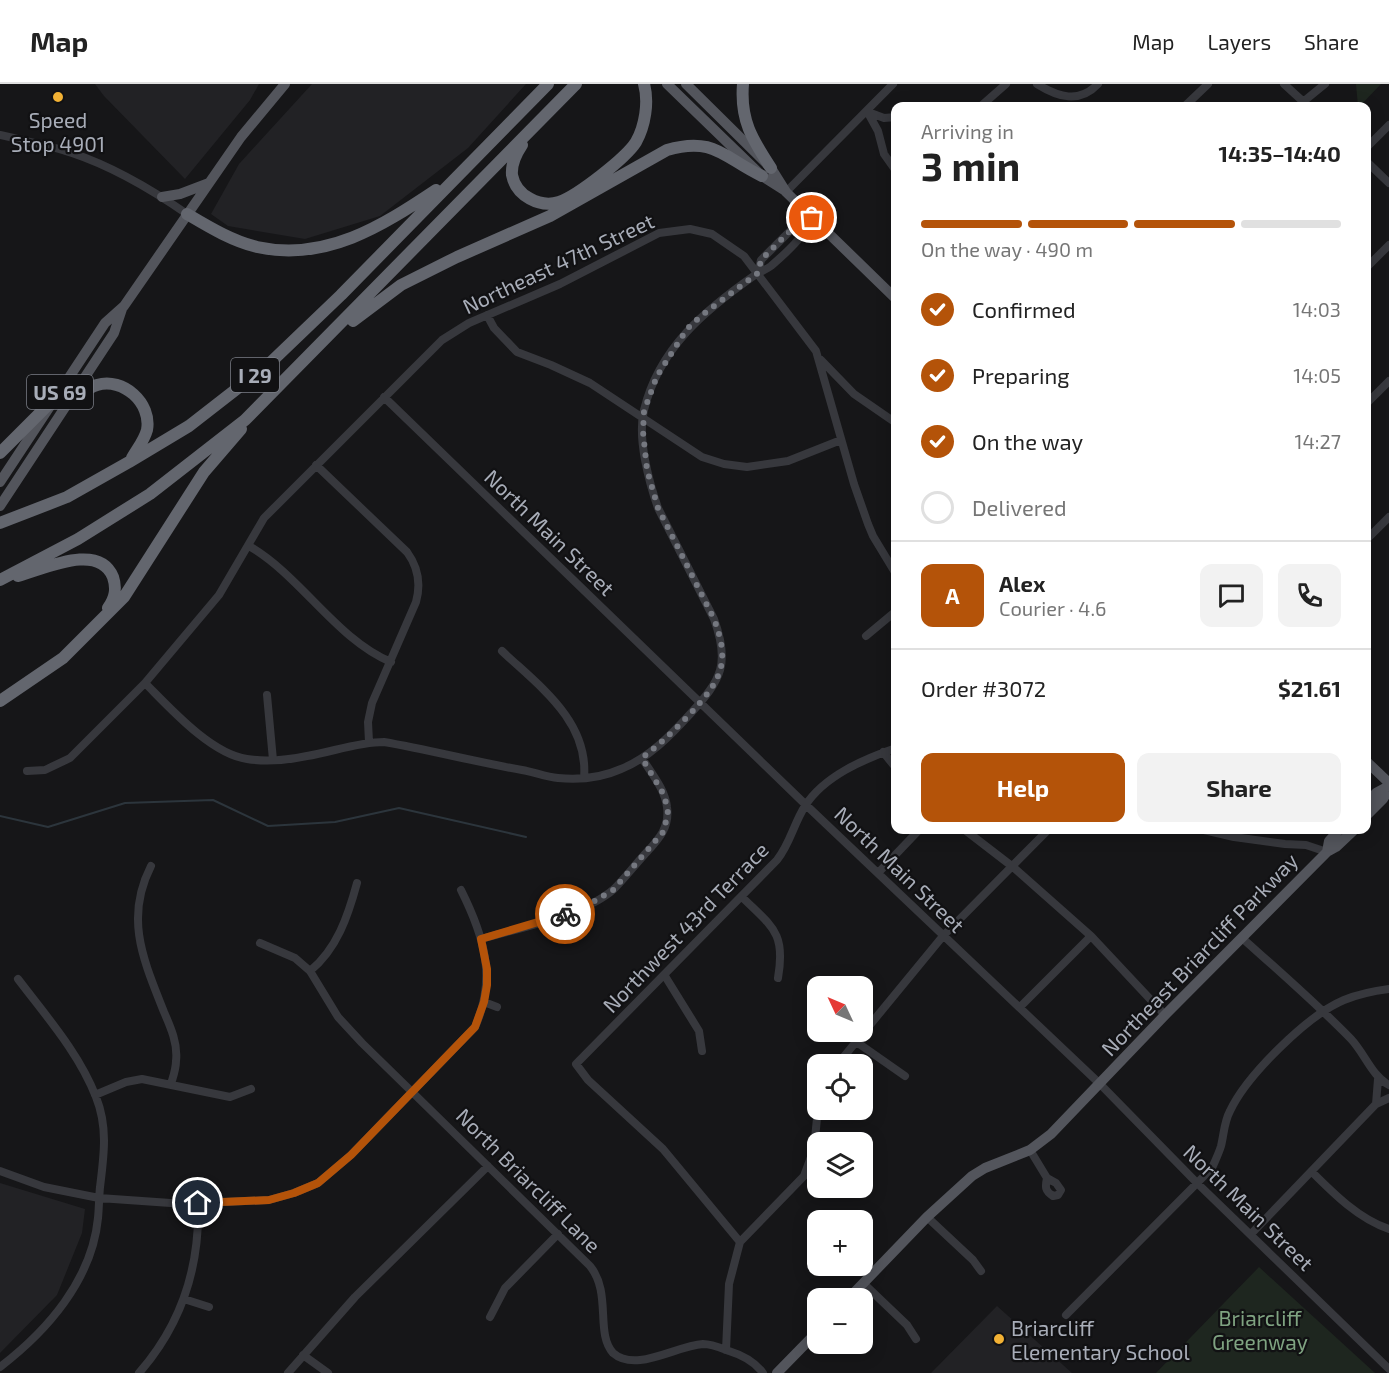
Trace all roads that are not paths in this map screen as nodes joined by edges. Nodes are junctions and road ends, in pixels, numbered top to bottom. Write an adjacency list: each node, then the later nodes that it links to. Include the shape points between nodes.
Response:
1 (285, 84): 31 (main road, US 69)
2 (548, 84): 30 (highway, I 29)
3 (576, 84): 23 (highway, I 29)
4 (645, 84): 23 (highway, via 646,105 635,144 606,171 558,202 545,203 523,195 512,176 515,156)
5 (667, 84): 29 (main road)
6 (686, 84): 29 (main road)
7 (743, 84): 29 (highway, via 742,105 748,130)
8 (893, 84): 19 (street)
9 (1006, 84): 15 (street)
10 (1098, 84): 14 (street, via 1071,98)
11 (1208, 84): 16 (street)
12 (1284, 84): 17 (street)
13 (1325, 84): 18 (street)
14 (1040, 85)
15 (986, 102)
16 (1189, 102)
17 (1300, 102)
18 (1306, 102)
19 (867, 111): 21 (street); 24 (street); 33 (street)
20 (891, 117): 21 (street)
21 (884, 118): 24 (street)
22 (1389, 125): 26 (street)
23 (533, 127): 43 (highway, I 29)
24 (876, 127): 27 (street)
25 (0, 135): 34 (street, via 72,153 112,169)
26 (1371, 143)
27 (891, 164)
28 (1371, 166): 32 (street)
29 (766, 172): 33 (main road); 43 (highway, via 743,167 708,146 667,150 550,216 401,285)
30 (457, 177): 35 (highway, via 372,230 320,247 257,247 228,237); 61 (highway, I 29, via 270,363 189,426)
31 (209, 183): 34 (main road); 35 (main road, US 69)
32 (1389, 183)
33 (786, 192): 36 (main road)
34 (162, 197): 35 (street)
35 (187, 214): 41 (main road, US 69)
36 (812, 218): 39 (street, via 792,228 761,260); 40 (main road)
37 (1389, 245): 38 (street)
38 (1371, 263)
39 (758, 273): 42 (street, Northeast 47th Street, via 744,256 712,234 690,229 659,233 560,284); 44 (street, Northeast 47th Street); 53 (street, via 687,329 657,376)
40 (891, 294)
41 (124, 306): 49 (main road, US 69, via 105,323); 51 (main road, US 69, via 114,333)
42 (487, 315): 50 (street, Northeast 47th Street, via 442,340); 54 (street, via 517,352 575,375)
43 (333, 332): 48 (highway, I 29)
44 (820, 358): 45 (street, Northeast 47th Street); 47 (street)
45 (837, 378): 47 (street); 56 (street, Northeast 47th Street)
46 (1389, 381): 52 (street)
47 (826, 384): 59 (street)
48 (277, 387): 70 (highway, I 29, via 245,420 150,494); 78 (highway, via 204,472 124,597 63,658)
49 (57, 396): 60 (highway); 63 (main road, US 69)
50 (384, 397): 62 (street, Northeast 47th Street); 79 (street, North Main Street)
51 (72, 398): 61 (highway, via 108,383 135,396 147,415 147,428); 64 (main road, US 69)
52 (1371, 399)
53 (644, 409): 54 (street); 55 (street)
54 (634, 414): 55 (street)
55 (643, 419): 57 (street); 58 (street)
56 (891, 420)
57 (655, 427): 58 (street); 59 (street, via 702,457 741,468 788,461)
58 (643, 432): 79 (street, via 647,470 658,508 721,636 719,676)
59 (841, 440): 69 (street, via 873,536)
60 (0, 453)
61 (129, 462): 66 (highway, I 29, via 67,497)
62 (316, 465): 68 (street, Northeast 47th Street, via 264,518); 74 (street, via 403,548 417,571 417,597)
63 (0, 482)
64 (0, 506)
65 (1389, 517): 67 (street)
66 (6, 521)
67 (1371, 535)
68 (249, 546): 74 (street, via 281,569 350,635); 75 (street, Northeast 47th Street, via 219,595)
69 (891, 566)
70 (0, 581): 76 (highway, via 81,558 106,566 116,587 108,608 78,638)
71 (891, 615): 72 (street)
72 (866, 636)
73 (502, 651): 88 (street, via 564,711 575,728 584,756)
74 (391, 662): 80 (street, via 369,713)
75 (145, 683): 84 (street, via 213,745 246,759); 87 (street, Northeast 47th Street, via 69,758 45,770)
76 (0, 694)
77 (267, 695): 84 (street)
78 (0, 701)
79 (701, 703): 83 (street); 91 (street, North Main Street)
80 (369, 742): 84 (street); 88 (street, via 419,748 557,778)
81 (891, 750): 82 (street)
82 (883, 752): 85 (street); 91 (street, via 840,772)
83 (642, 758): 88 (street, via 609,774); 106 (street, via 664,795 668,811 664,831 613,890)
84 (273, 760)
85 (891, 762)
86 (1371, 766): 89 (main road)
87 (27, 771)
88 (584, 778)
89 (1389, 786): 90 (main road); 92 (main road)
90 (1371, 798)
91 (806, 805): 102 (street, North Main Street); 105 (street, Northwest 43rd Terrace, via 784,852)
92 (1371, 811)
93 (915, 834): 102 (street)
94 (970, 834): 101 (street)
95 (1044, 834): 101 (street)
96 (1221, 834): 99 (street, via 1306,845)
97 (1335, 834): 99 (main road, Northeast Briarcliff Parkway)
98 (1350, 834): 99 (main road, Northeast Briarcliff Parkway)
99 (1327, 852): 110 (main road, Northeast Briarcliff Parkway)
100 (151, 866): 128 (street, via 141,890 137,923 140,945 174,1038 176,1062)
101 (1013, 867): 108 (street); 109 (street)
102 (879, 872): 108 (street, North Main Street)
103 (357, 883): 113 (street, via 333,944)
104 (461, 890): 111 (street)
105 (742, 897): 114 (street, Northwest 43rd Terrace); 115 (street, via 777,934 781,947)
106 (578, 909): 107 (street); 111 (street)
107 (584, 921)
108 (943, 936): 120 (street, North Main Street); 123 (street)
109 (1091, 936): 120 (street); 122 (street)
110 (1242, 938): 121 (street); 122 (main road, Northeast Briarcliff Parkway)
111 (481, 939): 118 (street, via 487,969)
112 (260, 943): 113 (street, North Briarcliff Lane, via 295,958)
113 (310, 971): 132 (street, North Briarcliff Lane, via 350,1030)
114 (664, 976): 125 (street, via 699,1031); 149 (street, Northwest 43rd Terrace, via 576,1064 588,1080 663,1149)
115 (778, 978)
116 (18, 979): 133 (street, via 74,1054)
117 (1389, 989): 121 (street, via 1357,995)
118 (484, 1002): 119 (street); 132 (street, via 475,1027)
119 (497, 1006)
120 (1020, 1007): 129 (street, North Main Street)
121 (1324, 1012): 127 (street, via 1353,1042); 142 (street, via 1282,1046 1239,1095 1227,1118 1212,1167)
122 (1166, 1015): 129 (main road, Northeast Briarcliff Parkway)
123 (873, 1020)
124 (856, 1042): 126 (street)
125 (702, 1051)
126 (905, 1076)
127 (1378, 1079): 130 (street); 135 (street)
128 (171, 1084): 131 (street, via 230,1097); 133 (street, via 131,1080)
129 (1100, 1084): 137 (main road, Northeast Briarcliff Parkway); 142 (street, North Main Street)
130 (1389, 1085)
131 (251, 1089)
132 (413, 1092): 138 (street, North Briarcliff Lane); 144 (street, via 318,1183 269,1200)
133 (95, 1095): 143 (street, via 103,1117 105,1147)
134 (1389, 1098): 135 (street)
135 (1376, 1104): 140 (street)
136 (817, 1120): 149 (street, via 814,1149 804,1176)
137 (1030, 1150): 141 (street); 145 (main road, Northeast Briarcliff Parkway, via 972,1176)
138 (488, 1166): 147 (street, North Briarcliff Lane); 160 (street, via 355,1297)
139 (0, 1171): 143 (street, via 44,1187)
140 (1312, 1172): 146 (street, via 1345,1203); 148 (street)
141 (1047, 1178)
142 (1196, 1182): 148 (street, North Main Street); 155 (street)
143 (99, 1198): 144 (street); 161 (street, via 95,1235 69,1295 39,1334)
144 (198, 1203): 153 (street, via 195,1255)
145 (927, 1217): 150 (street); 151 (main road, Northeast Briarcliff Parkway)
146 (1389, 1229)
147 (558, 1234): 156 (street, via 505,1288); 159 (street, North Briarcliff Lane, via 597,1276 604,1300 606,1341 613,1354 627,1364 642,1364 703,1344)
148 (1251, 1234): 162 (street, North Main Street)
149 (740, 1242): 159 (street, via 729,1284)
150 (981, 1271)
151 (863, 1283): 152 (main road, Northeast Briarcliff Parkway); 157 (street, via 907,1325)
152 (858, 1288)
153 (184, 1299): 154 (street); 163 (street, via 160,1346)
154 (209, 1306)
155 (1066, 1315)
156 (490, 1317)
157 (916, 1339)
158 (807, 1342): 167 (main road)
159 (726, 1350): 166 (street, North Briarcliff Lane, via 740,1354)
160 (303, 1355): 164 (street); 165 (street)
161 (0, 1367)
162 (1389, 1369)
163 (139, 1373)
164 (288, 1373)
165 (328, 1373)
166 (763, 1373)
167 (777, 1373)

